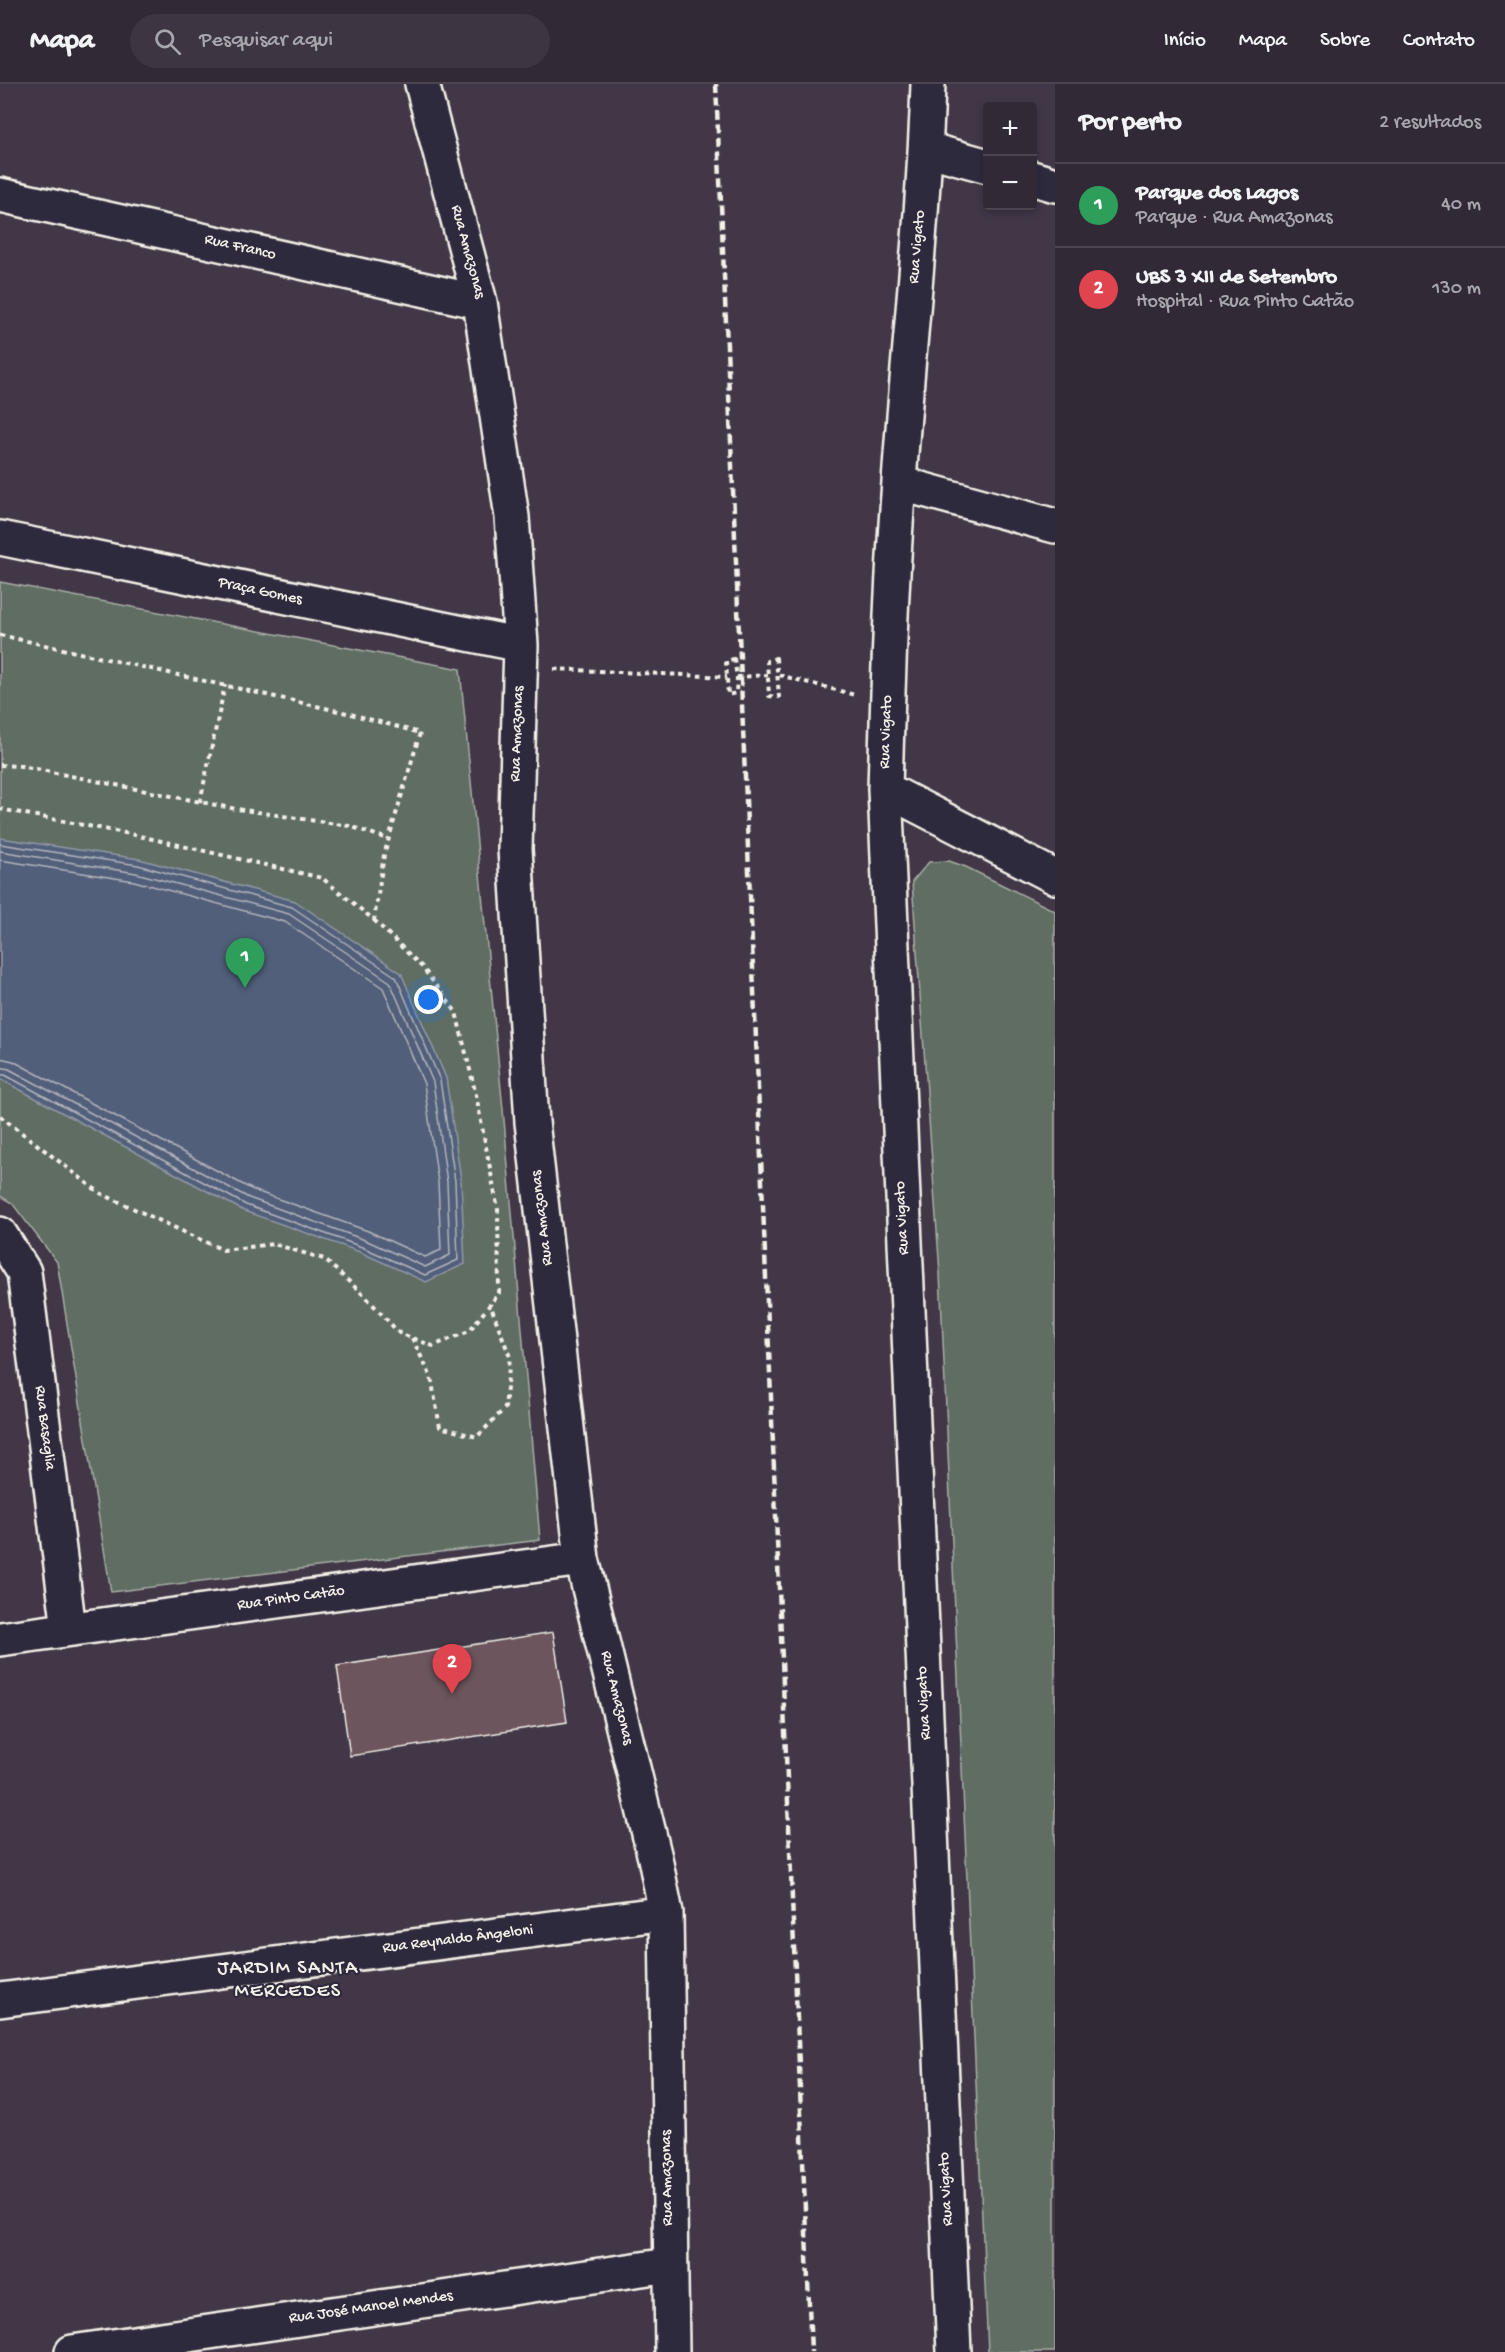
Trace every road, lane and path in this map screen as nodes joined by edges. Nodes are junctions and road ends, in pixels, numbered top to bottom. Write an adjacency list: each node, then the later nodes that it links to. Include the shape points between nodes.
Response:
1 (422, 84): 8 (street, Rua Amazonas)
2 (928, 84): 3 (street, Rua Vigato)
3 (926, 149): 4 (street); 9 (street, Rua Vigato)
4 (983, 165)
5 (1037, 180): 6 (street)
6 (1055, 185)
7 (0, 195): 8 (street, Rua Franco)
8 (480, 302): 13 (street, Rua Amazonas, via 512,517)
9 (898, 483): 10 (street); 19 (street, Rua Vigato)
10 (1055, 525)
11 (0, 538): 13 (street, Praça Gomes)
12 (0, 635): 18 (path)
13 (520, 657): 16 (path); 31 (street, Rua Amazonas, via 515,849 532,1122)
14 (768, 675): 15 (path, via 768,661 776,658); 15 (path, via 769,696 779,697); 17 (path)
15 (779, 675): 19 (path)
16 (727, 677): 17 (path, via 728,695 736,693); 17 (path, via 726,661 734,659)
17 (737, 677)
18 (225, 685): 22 (path); 24 (path, via 420,733)
19 (887, 704): 21 (street, Rua Vigato)
20 (0, 765): 22 (path)
21 (885, 789): 25 (street); 40 (street, Rua Vigato)
22 (200, 802): 24 (path, via 349,826)
23 (0, 809): 26 (path, via 322,878)
24 (388, 839): 26 (path)
25 (1055, 876)
26 (374, 920): 29 (path, via 422,967 456,1012 498,1210 499,1293)
27 (0, 1116): 30 (path, via 100,1193 223,1250 274,1244 324,1259 399,1333)
28 (0, 1234): 32 (street, Rua Basaglia, via 24,1272)
29 (490, 1304): 30 (path, via 469,1330 433,1346); 30 (path, via 510,1357 505,1408 477,1437 440,1426 431,1377)
30 (411, 1338)
31 (582, 1559): 32 (street, Rua Pinto Catão); 34 (street, Rua Amazonas)
32 (69, 1629): 33 (street, Rua Pinto Catão)
33 (0, 1639)
34 (666, 1913): 35 (street, Rua Reynaldo Ângeloni); 36 (street, Rua Amazonas)
35 (0, 2000)
36 (669, 2265): 37 (street, Rua José Manoel Mendes); 39 (street, Rua Amazonas)
37 (143, 2347): 38 (street, Rua José Manoel Mendes)
38 (72, 2352)
39 (672, 2352)
40 (954, 2352)

